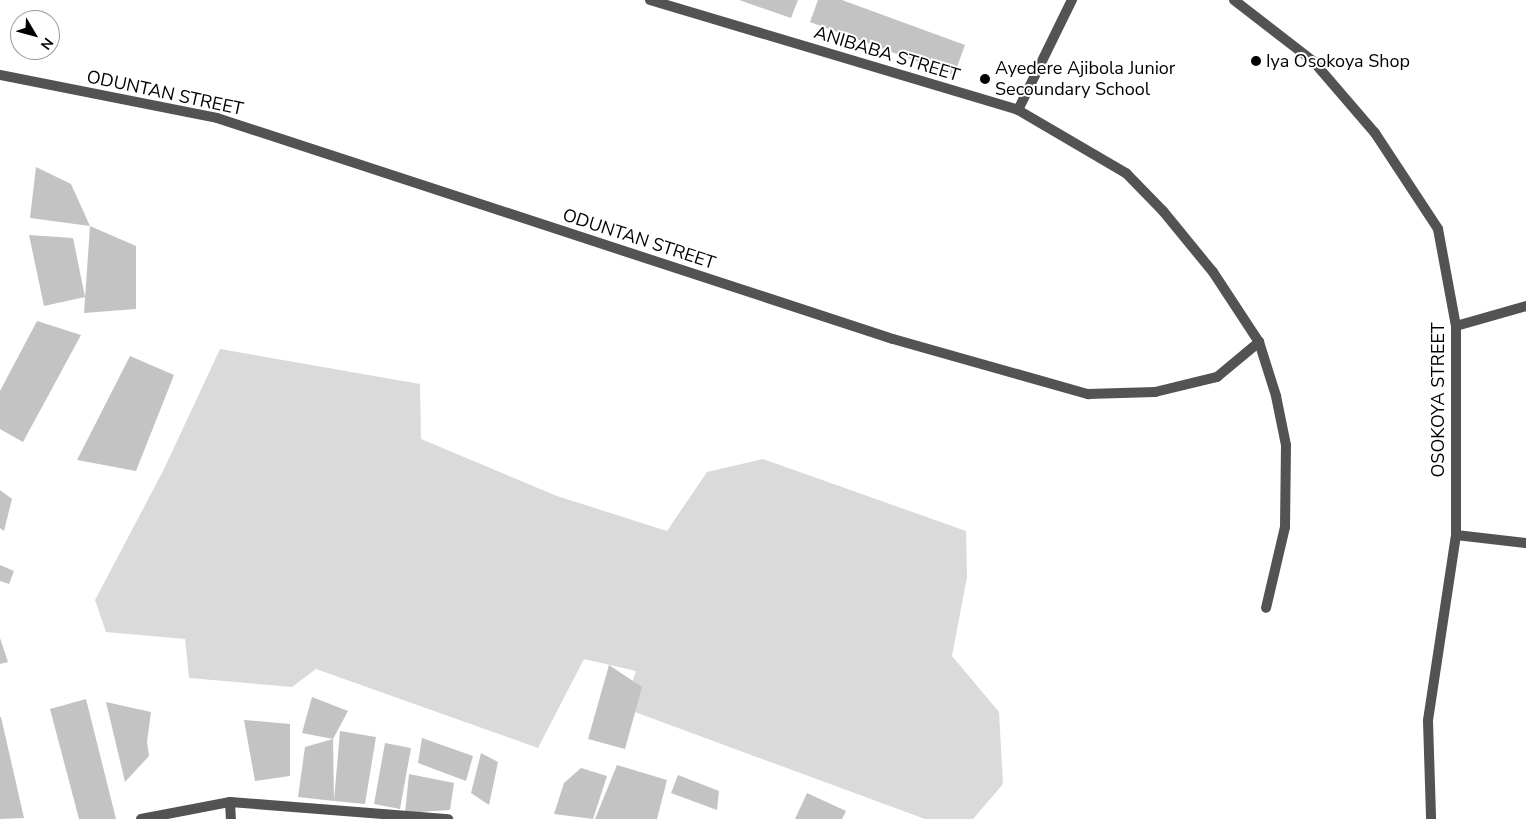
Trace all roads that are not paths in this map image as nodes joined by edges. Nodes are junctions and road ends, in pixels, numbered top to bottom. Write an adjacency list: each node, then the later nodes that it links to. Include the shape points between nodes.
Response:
1 (650, 0): 5 (street, ANIBABA STREET)
2 (1072, 0): 5 (street)
3 (1234, 0): 7 (street, OSOKOYA STREET, via 1313,61 1375,133 1438,229)
4 (0, 75): 8 (street, ODUNTAN STREET, via 217,118 893,339 1088,394 1155,392 1217,377)
5 (1018, 110): 8 (street, ANIBABA STREET, via 1126,172 1213,272)
6 (1526, 306): 7 (street)
7 (1456, 326): 9 (street, OSOKOYA STREET)
8 (1259, 342): 11 (street, ANIBABA STREET, via 1276,396 1286,445 1285,527)
9 (1456, 535): 10 (street); 16 (street, OSOKOYA STREET, via 1428,721)
10 (1526, 543)
11 (1266, 608)
12 (230, 802): 13 (street); 14 (street); 15 (street)
13 (141, 819)
14 (231, 819)
15 (448, 819)
16 (1431, 819)

